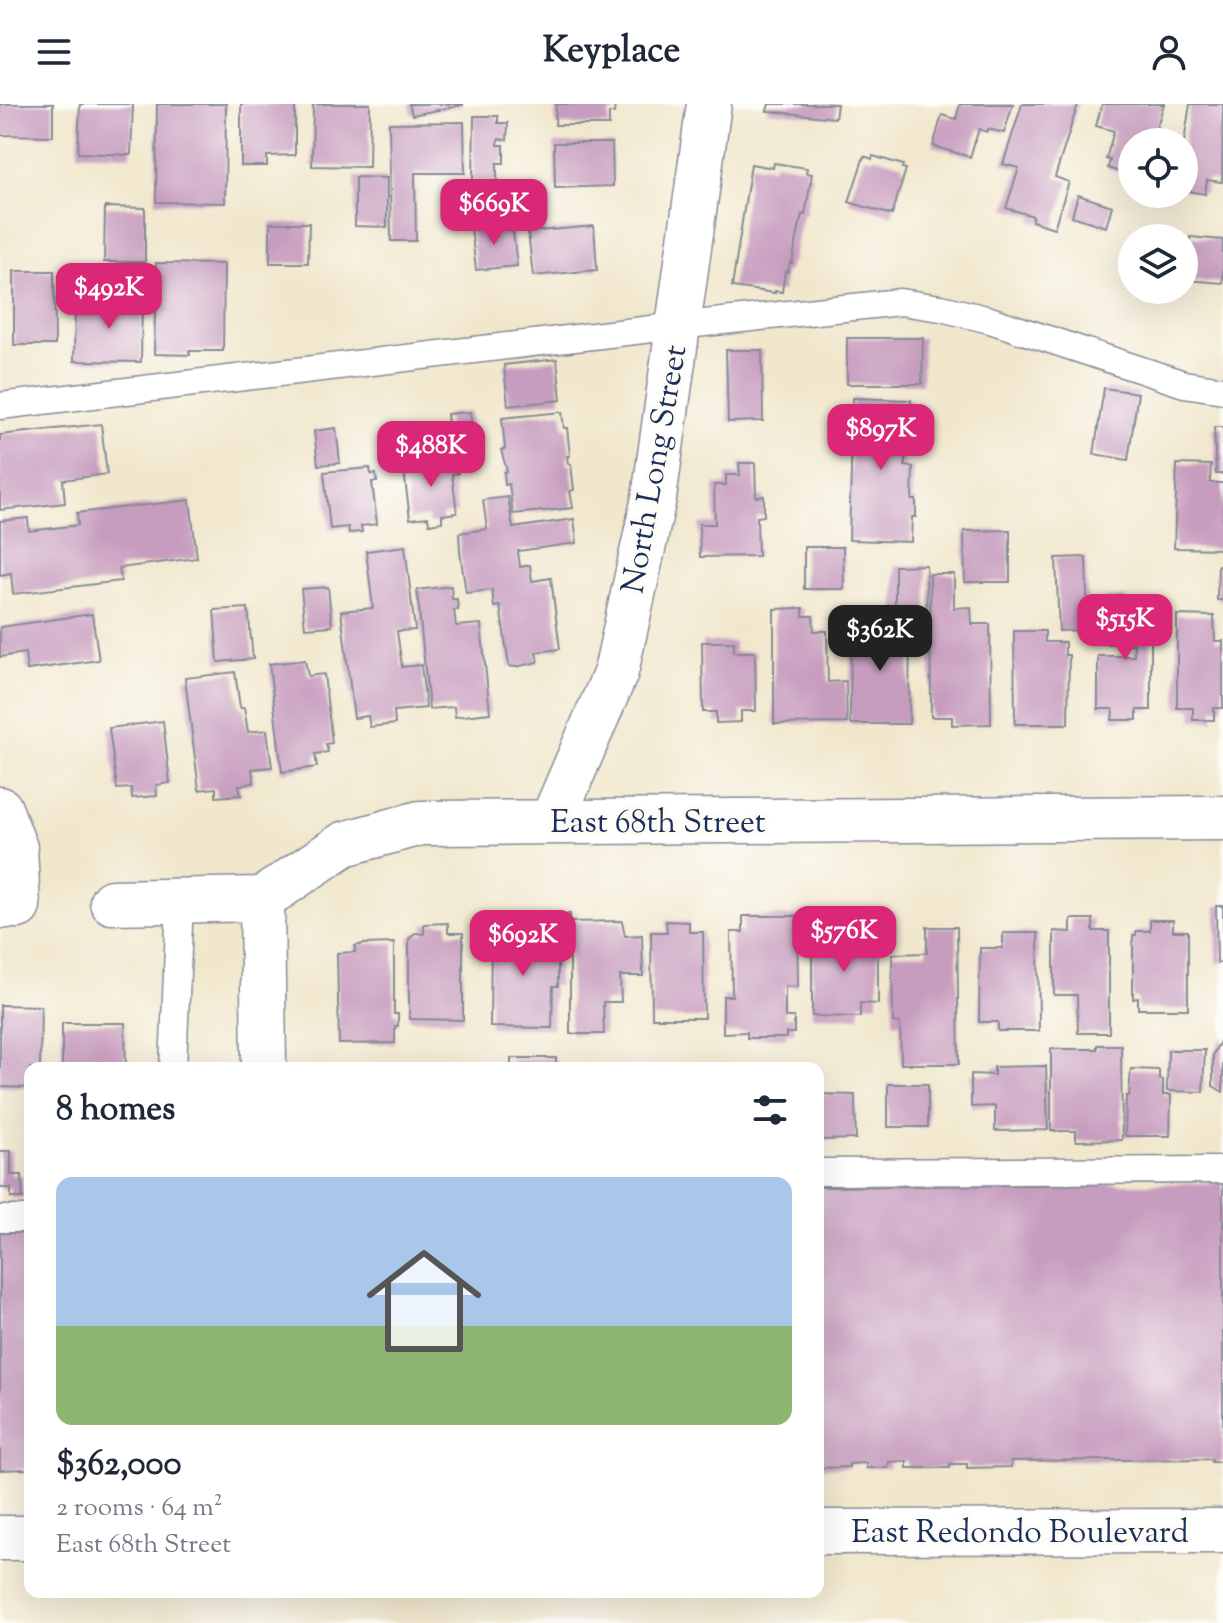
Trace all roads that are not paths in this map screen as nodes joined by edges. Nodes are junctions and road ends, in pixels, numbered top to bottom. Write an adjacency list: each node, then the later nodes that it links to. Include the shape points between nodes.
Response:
1 (709, 104): 2 (street, North Long Street)
2 (677, 326): 3 (lane, via 900,302 990,320 1184,384); 4 (lane); 7 (street, North Long Street, via 654,498 616,672)
3 (1223, 390)
4 (0, 406)
5 (0, 809): 11 (street, via 15,848)
6 (1223, 818): 7 (street, East 68th Street)
7 (552, 821): 8 (street, East 68th Street, via 420,823 344,844)
8 (262, 899): 9 (street); 13 (street)
9 (180, 901): 10 (street); 12 (lane)
10 (112, 902)
11 (9, 906)
12 (173, 1062)
13 (264, 1062)
14 (1223, 1170): 15 (lane)
15 (824, 1172)
16 (0, 1219): 17 (lane)
17 (24, 1219)
18 (1223, 1531): 19 (street, East Redondo Boulevard)
19 (824, 1532)
20 (0, 1538): 21 (street)
21 (24, 1538)

